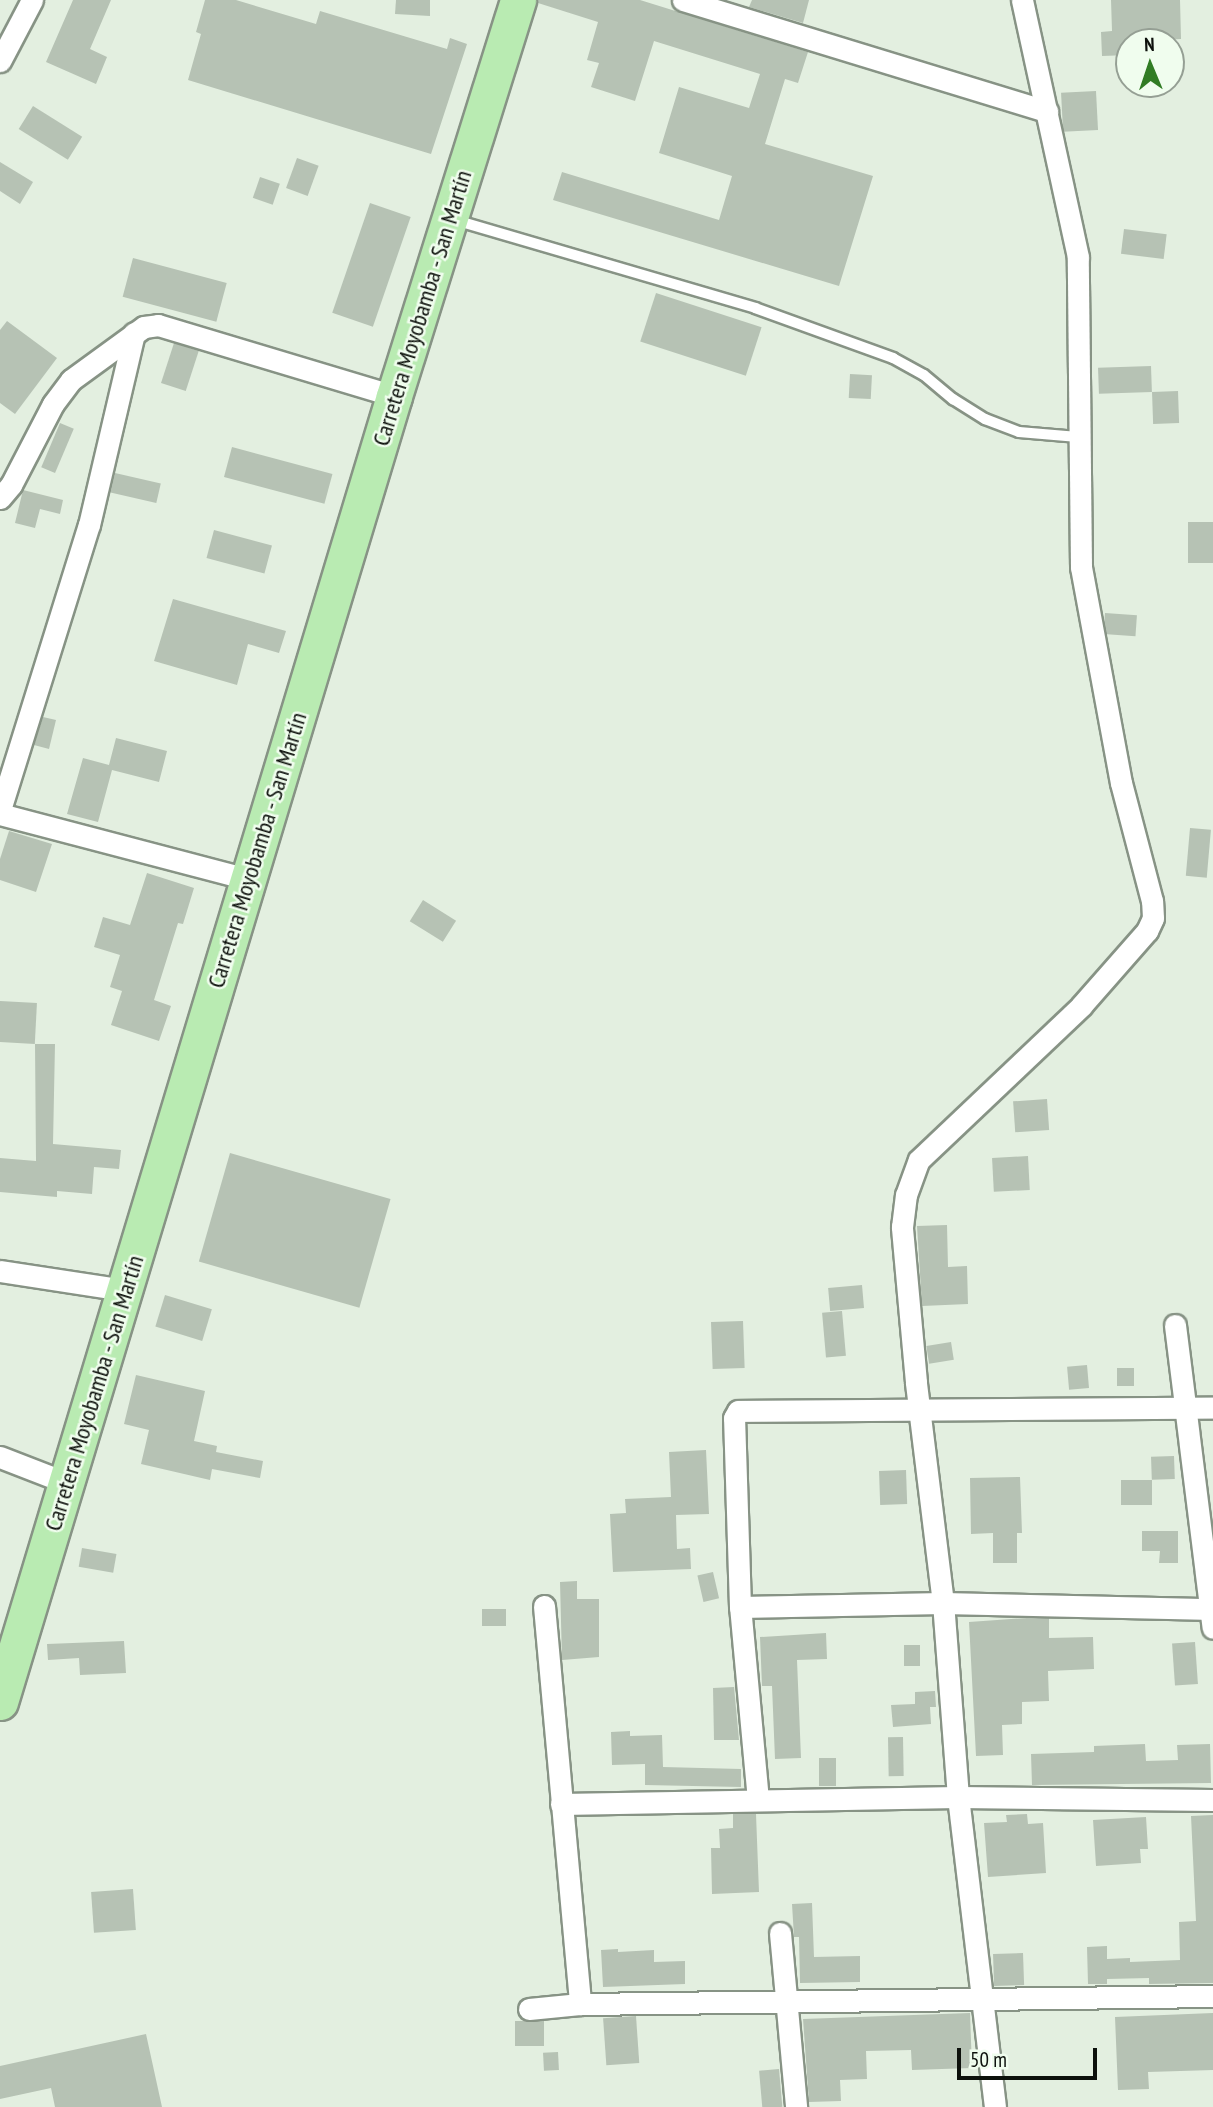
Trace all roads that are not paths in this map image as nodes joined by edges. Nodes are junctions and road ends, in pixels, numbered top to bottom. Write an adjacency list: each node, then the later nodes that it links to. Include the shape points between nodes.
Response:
1 (32, 0): 6 (street)
2 (518, 0): 8 (main road, Carretera Moyobamba - San Martín)
3 (683, 0): 5 (street)
4 (1022, 0): 7 (street)
5 (706, 4): 7 (street)
6 (0, 61)
7 (1046, 111): 11 (street, via 1078,257)
8 (450, 218): 10 (main road, Carretera Moyobamba - San Martín); 11 (lane, via 755,308 893,358 985,419 1019,432)
9 (134, 333): 10 (street, via 158,325); 12 (street, via 71,380); 13 (street, via 89,525)
10 (394, 396): 14 (main road, Carretera Moyobamba - San Martín)
11 (1078, 437): 20 (street, via 1081,567 1121,783 1153,918 1147,931 1081,1006 919,1160 906,1195 902,1227)
12 (0, 498)
13 (0, 812): 14 (street)
14 (248, 879): 16 (main road, Carretera Moyobamba - San Martín)
15 (0, 1271): 16 (street)
16 (124, 1290): 22 (main road, Carretera Moyobamba - San Martín)
17 (1175, 1325): 18 (street)
18 (1187, 1408): 19 (street); 20 (street); 26 (street)
19 (1213, 1408)
20 (922, 1409): 23 (street); 25 (street, via 738,1411 734,1418)
21 (0, 1457): 22 (street)
22 (67, 1483): 27 (main road, Carretera Moyobamba - San Martín)
23 (943, 1603): 25 (street); 26 (street); 29 (street)
24 (544, 1606): 32 (street)
25 (740, 1608): 30 (street)
26 (1212, 1615)
27 (6, 1660): 28 (main road, Carretera Moyobamba - San Martín)
28 (0, 1702)
29 (958, 1797): 30 (street); 31 (street); 35 (street)
30 (758, 1800): 32 (street)
31 (1213, 1800)
32 (561, 1804): 37 (street)
33 (780, 1933): 36 (street)
34 (1213, 1996): 35 (street)
35 (981, 1998): 36 (street); 40 (street)
36 (787, 2002): 37 (street); 39 (street)
37 (580, 2004): 38 (street)
38 (529, 2009)
39 (796, 2107)
40 (995, 2107)

